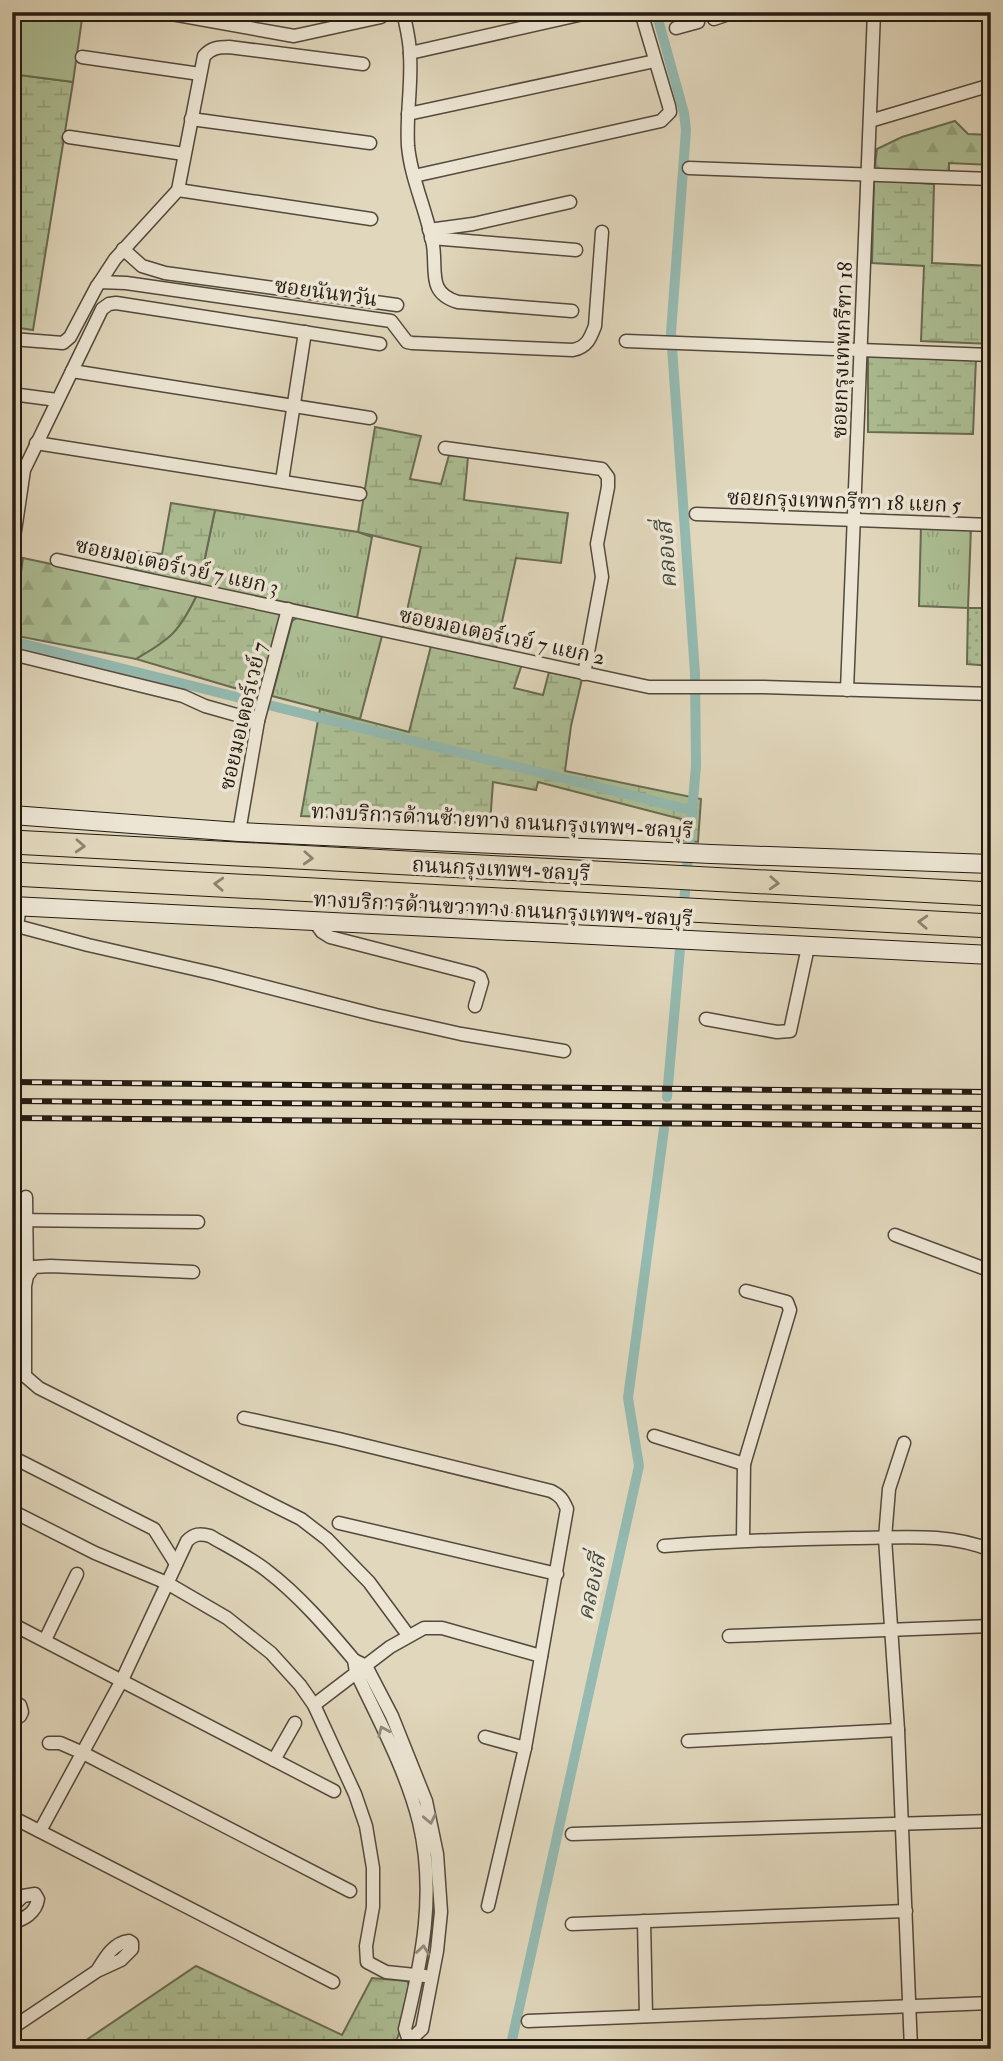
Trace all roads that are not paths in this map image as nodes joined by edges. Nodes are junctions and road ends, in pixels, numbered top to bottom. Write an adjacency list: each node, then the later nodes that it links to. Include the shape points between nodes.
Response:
1 (161, 12): 7 (street, via 294,36)
2 (403, 12): 11 (street)
3 (592, 12): 11 (street)
4 (640, 12): 13 (street)
5 (734, 12): 8 (street)
6 (874, 12): 19 (street, ซอยกรุงเทพกรีฑา 18)
7 (381, 17)
8 (714, 19)
9 (698, 22): 10 (street)
10 (676, 28)
11 (410, 53): 17 (street)
12 (82, 57): 15 (street)
13 (655, 61): 17 (street); 25 (street, via 670,112 661,121)
14 (363, 64): 15 (street, via 219,47 204,56)
15 (200, 74): 18 (street)
16 (991, 85): 19 (street)
17 (408, 114): 25 (street)
18 (191, 120): 21 (street); 22 (street)
19 (870, 121): 24 (street, ซอยกรุงเทพกรีฑา 18)
20 (69, 138): 22 (street)
21 (370, 143)
22 (184, 153): 27 (street)
23 (689, 169): 24 (street)
24 (868, 175): 26 (street); 41 (street, ซอยกรุงเทพกรีฑา 18)
25 (414, 176): 31 (street)
26 (991, 179)
27 (178, 190): 29 (street); 32 (street)
28 (570, 202): 31 (street)
29 (371, 219)
30 (602, 232): 34 (street, ซอยนันทวัน, via 595,326 589,341 573,350 412,343 391,321)
31 (430, 234): 33 (street); 36 (street, via 435,282 446,298)
32 (123, 249): 34 (street); 35 (street, via 142,266 165,273)
33 (576, 250)
34 (100, 282): 38 (street, via 63,343)
35 (397, 305)
36 (572, 311)
37 (305, 332): 40 (street); 43 (street, via 109,304); 46 (street)
38 (12, 339)
39 (626, 341): 41 (street)
40 (380, 344)
41 (861, 351): 42 (street); 54 (street, ซอยกรุงเทพกรีฑา 18)
42 (991, 355)
43 (72, 371): 45 (street); 46 (street)
44 (12, 394): 45 (street)
45 (57, 400): 48 (street)
46 (294, 406): 47 (street); 50 (street)
47 (370, 418)
48 (36, 443): 50 (street); 52 (street)
49 (445, 448): 60 (street, via 606,473 608,487 597,544 602,578)
50 (282, 481): 51 (street)
51 (360, 494)
52 (15, 497): 56 (street)
53 (696, 514): 54 (street, ซอยกรุงเทพกรีฑา 18 แยก 5)
54 (854, 521): 55 (street, ซอยกรุงเทพกรีฑา 18 แยก 5); 61 (street, ซอยกรุงเทพกรีฑา 18)
55 (991, 525)
56 (12, 551)
57 (57, 560): 58 (street, ซอยมอเตอร์เวย์ 7 แยก 3)
58 (288, 609): 60 (street, ซอยมอเตอร์เวย์ 7 แยก 2); 63 (street, ซอยมอเตอร์เวย์ 7)
59 (12, 653): 63 (street)
60 (584, 674): 61 (street, ซอยมอเตอร์เวย์ 7 แยก 2, via 649,687)
61 (847, 690): 62 (street, ซอยมอเตอร์เวย์ 7 แยก 2)
62 (991, 694)
63 (259, 718): 65 (street, ซอยมอเตอร์เวย์ 7)
64 (12, 815): 65 (main road, ทางบริการด้านซ้ายทาง ถนนกรุงเทพฯ-ชลบุรี)
65 (239, 831): 67 (main road, ทางบริการด้านซ้ายทาง ถนนกรุงเทพฯ-ชลบุรี)
66 (12, 842): 69 (highway, ถนนกรุงเทพฯ-ชลบุรี, one-way to 69)
67 (991, 864)
68 (12, 874): 72 (highway, ถนนกรุงเทพฯ-ชลบุรี, one-way to 68)
69 (991, 894)
70 (16, 906): 71 (main road, ทางบริการด้านขวาทาง ถนนกรุงเทพฯ-ชลบุรี); 77 (street, via 17,926 76,942 388,1018)
71 (314, 921): 73 (main road, ทางบริการด้านขวาทาง ถนนกรุงเทพฯ-ชลบุรี); 75 (street, via 330,937 474,974 482,982)
72 (991, 926)
73 (808, 947): 74 (main road, ทางบริการด้านขวาทาง ถนนกรุงเทพฯ-ชลบุรี); 76 (street, via 790,1031)
74 (991, 955)
75 (475, 1006)
76 (706, 1019)
77 (564, 1051)
78 (26, 1196): 80 (street)
79 (12, 1220): 80 (street)
80 (26, 1220): 81 (street); 85 (street)
81 (198, 1222)
82 (895, 1235): 83 (street)
83 (991, 1271)
84 (193, 1272): 85 (street, via 39,1266)
85 (27, 1276): 88 (street, via 24,1371)
86 (746, 1291): 93 (street, via 787,1302 790,1310)
87 (12, 1373): 88 (street)
88 (28, 1381): 107 (street, via 301,1519 369,1582)
89 (244, 1418): 102 (street, via 551,1491 567,1509)
90 (654, 1436): 93 (street)
91 (904, 1443): 96 (street, via 889,1489)
92 (12, 1457): 100 (street, via 154,1529)
93 (744, 1464): 97 (street)
94 (12, 1511): 103 (street)
95 (339, 1523): 102 (street)
96 (885, 1538): 97 (street); 99 (street, via 954,1538); 106 (street)
97 (743, 1540): 98 (street)
98 (664, 1546)
99 (991, 1550)
100 (176, 1564): 103 (street); 111 (street, via 191,1536 210,1536 286,1586)
101 (77, 1574): 109 (street)
102 (557, 1574): 110 (street)
103 (167, 1583): 112 (street); 114 (street, via 227,1618 271,1653)
104 (12, 1624): 109 (street)
105 (991, 1626): 106 (street)
106 (890, 1629): 108 (street); 117 (street)
107 (408, 1635): 110 (street, via 424,1628 442,1629); 111 (street)
108 (729, 1636)
109 (45, 1640): 112 (street)
110 (541, 1656): 121 (street)
111 (359, 1666): 114 (street); 138 (street, via 419,1823)
112 (122, 1680): 122 (street); 123 (street)
113 (12, 1702): 115 (street, via 20,1705 22,1712)
114 (314, 1706): 138 (street, via 366,1826 373,1868 367,1962 386,1972)
115 (12, 1716)
116 (295, 1723): 123 (street)
117 (898, 1730): 119 (street); 127 (street)
118 (485, 1737): 121 (street)
119 (688, 1741)
120 (49, 1743): 122 (street)
121 (525, 1748): 131 (street)
122 (83, 1753): 128 (street); 130 (street)
123 (274, 1760): 124 (street)
124 (334, 1791)
125 (12, 1817): 128 (street)
126 (991, 1821): 127 (street)
127 (902, 1825): 129 (street); 133 (street)
128 (40, 1831): 139 (street)
129 (572, 1834)
130 (350, 1891)
131 (488, 1906)
132 (12, 1907): 135 (street, via 28,1894 38,1899 27,1916)
133 (906, 1911): 134 (street); 141 (street)
134 (644, 1921): 136 (street); 142 (street)
135 (12, 1923)
136 (572, 1924)
137 (97, 1971): 144 (street)
138 (426, 1976): 145 (street, via 405,2029)
139 (332, 1982)
140 (991, 2003): 141 (street)
141 (909, 2005): 142 (street); 146 (street)
142 (646, 2015): 143 (street)
143 (528, 2021)
144 (12, 2028)
145 (408, 2045)
146 (911, 2049)

